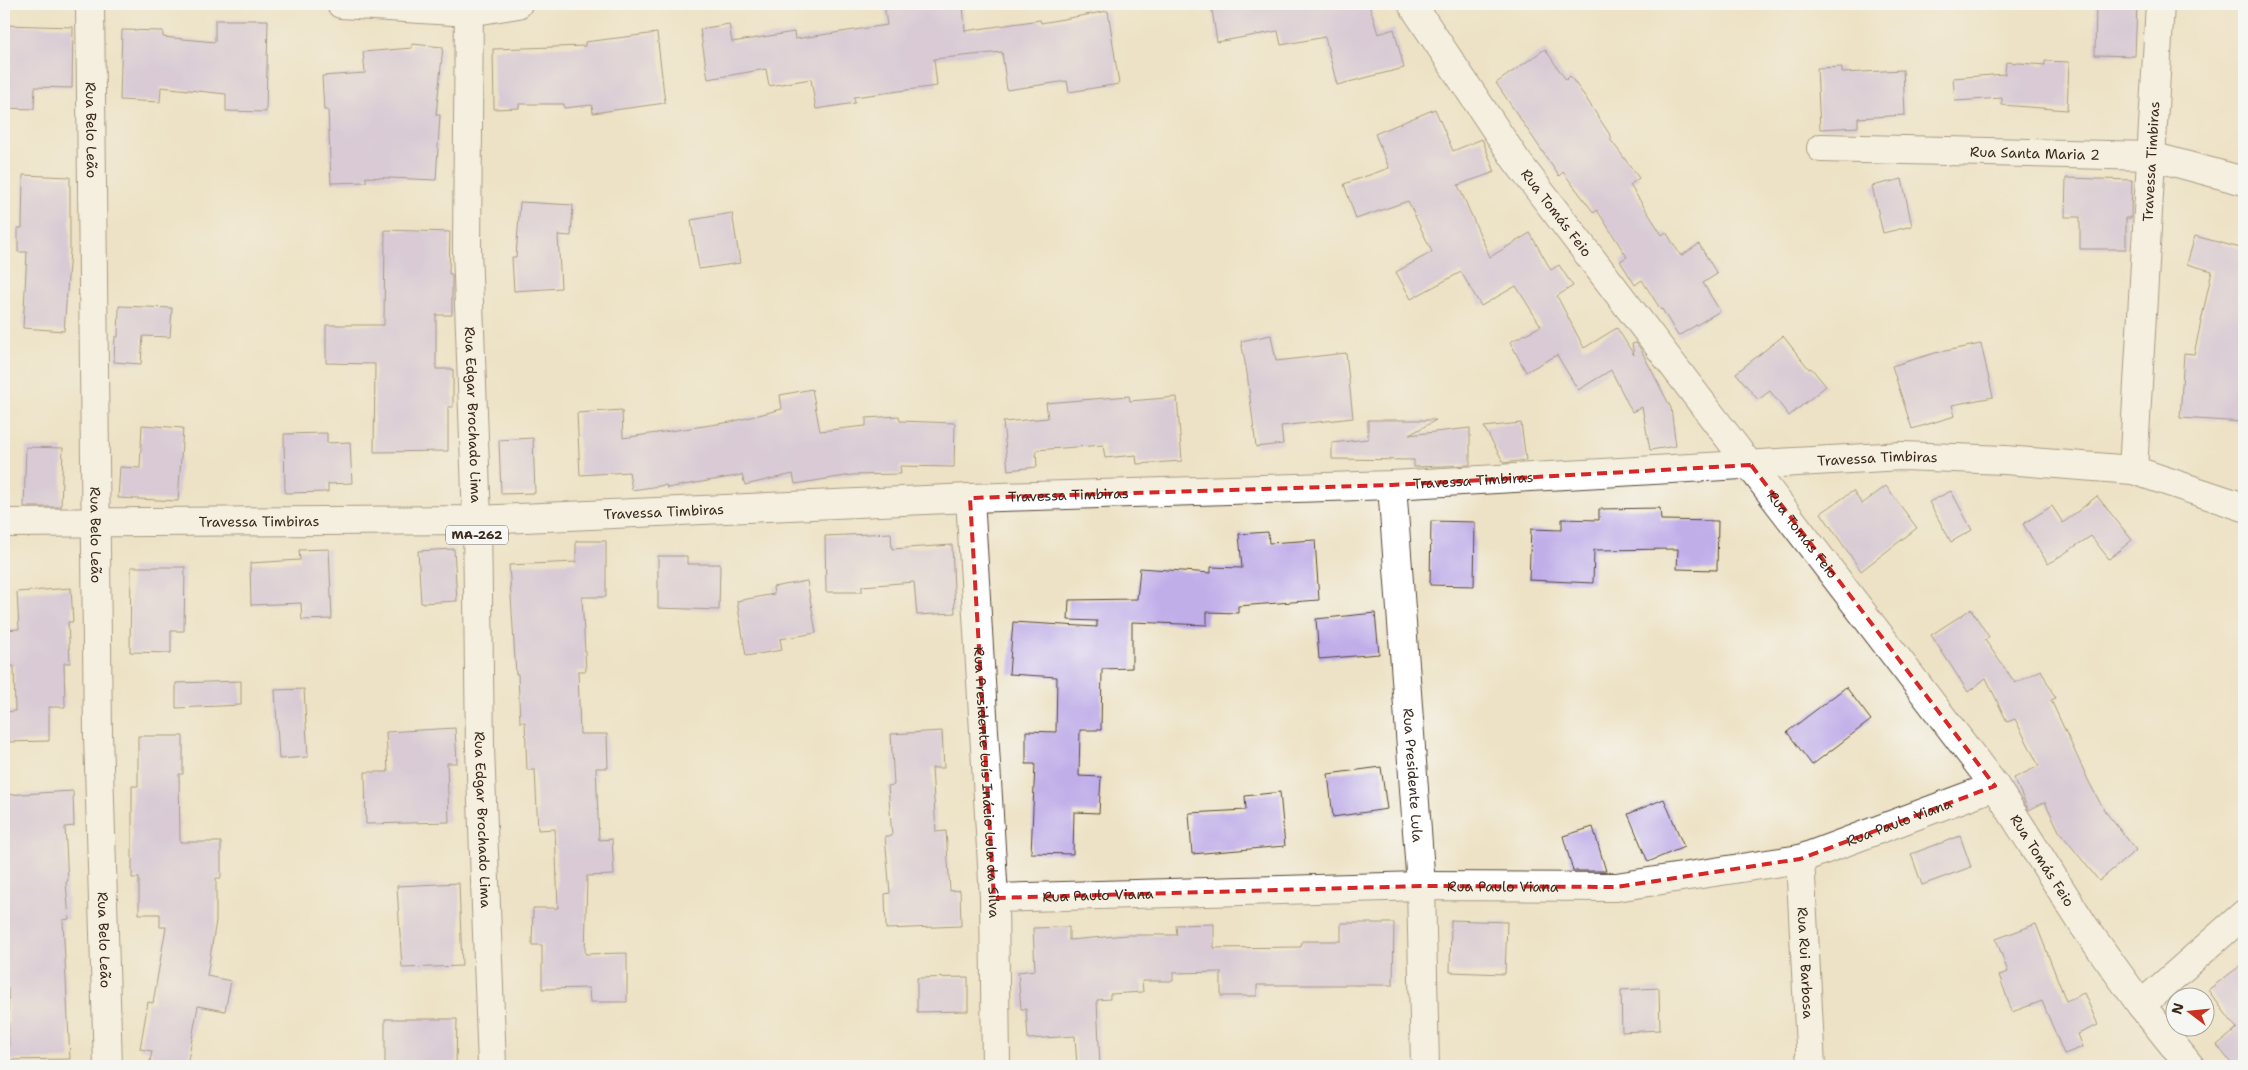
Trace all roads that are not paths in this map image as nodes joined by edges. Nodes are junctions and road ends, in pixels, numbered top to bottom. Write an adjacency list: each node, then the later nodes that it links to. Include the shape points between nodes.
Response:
1 (90, 4): 17 (street, Rua Belo Leão)
2 (340, 4): 6 (street)
3 (518, 4): 6 (street)
4 (1412, 4): 10 (street, Rua Tomás Feio, via 1516,160)
5 (2160, 4): 8 (street, Travessa Timbiras)
6 (469, 8): 15 (street, Rua Edgar Brochado Lima / MA-262, via 468,249)
7 (1821, 148): 8 (street, Rua Santa Maria 2)
8 (2151, 156): 9 (street, Rua Santa Maria 2); 11 (street, Travessa Timbiras)
9 (2244, 181)
10 (1750, 465): 11 (street, Travessa Timbiras, via 1902,456); 12 (street, Travessa Timbiras); 18 (street, Rua Tomás Feio)
11 (2133, 470): 14 (street, Travessa Timbiras)
12 (1392, 485): 13 (street, Travessa Timbiras); 20 (street, Rua Presidente Lula)
13 (970, 498): 15 (street, Travessa Timbiras); 21 (street, Rua Presidente Luís Inácio Lula da Silva)
14 (2244, 507)
15 (477, 520): 17 (street, Travessa Timbiras); 25 (street, Rua Edgar Brochado Lima / MA-262, via 480,748)
16 (4, 523): 17 (street, Travessa Timbiras)
17 (95, 523): 24 (street, Rua Belo Leão)
18 (1995, 786): 19 (street, Rua Paulo Viana); 23 (street, Rua Tomás Feio, via 2084,926)
19 (1800, 859): 20 (street, Rua Paulo Viana, via 1616,887); 28 (street, Rua Rui Barbosa)
20 (1421, 886): 21 (street, Rua Paulo Viana); 27 (street, Rua Presidente Lula)
21 (994, 898): 26 (street, Rua Presidente Luís Inácio Lula da Silva)
22 (2244, 914): 23 (street)
23 (2141, 1005): 29 (street, Rua Tomás Feio)
24 (108, 1066)
25 (492, 1066)
26 (996, 1066)
27 (1424, 1066)
28 (1811, 1066)
29 (2190, 1066)

